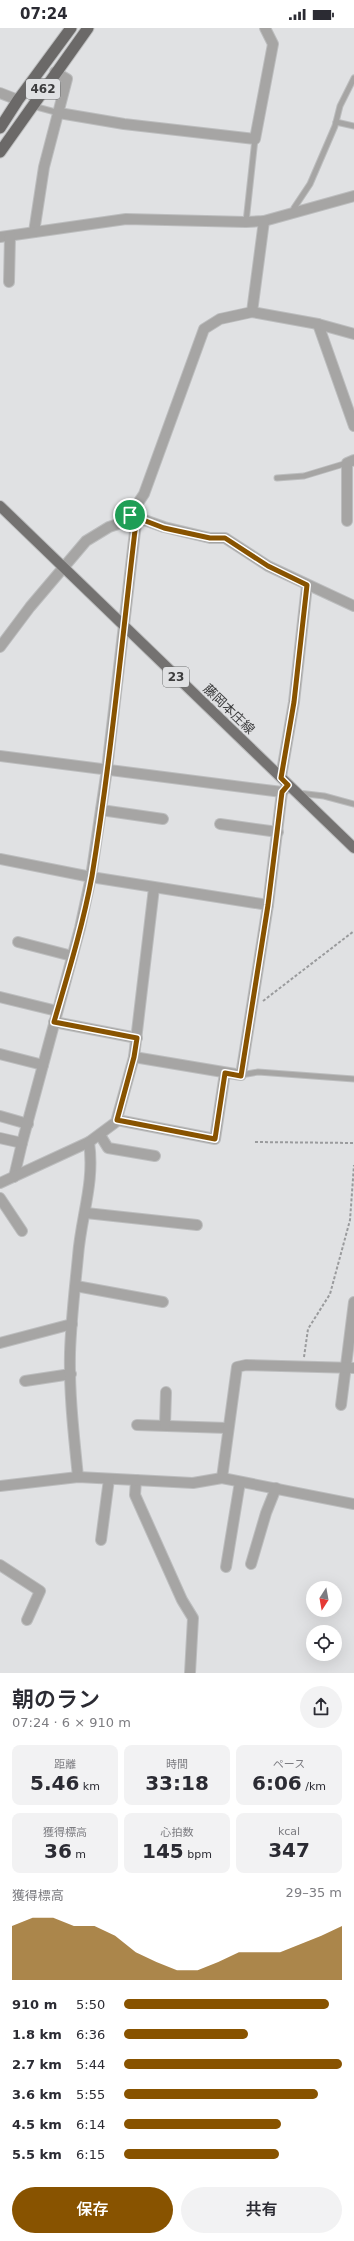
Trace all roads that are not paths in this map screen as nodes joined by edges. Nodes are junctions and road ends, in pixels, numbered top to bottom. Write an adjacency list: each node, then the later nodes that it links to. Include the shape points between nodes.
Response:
1 (70, 28): 7 (highway, 462)
2 (88, 28): 4 (highway, 462)
3 (265, 28): 13 (street, via 273,44)
4 (55, 72): 8 (highway, 462); 9 (street, via 67,79)
5 (354, 78): 10 (lane, via 340,106)
6 (0, 93): 7 (street)
7 (18, 100): 12 (highway, 462)
8 (31, 105): 9 (lane); 14 (highway, 462)
9 (59, 114): 13 (street); 19 (street, via 44,167)
10 (336, 122): 11 (lane); 16 (lane, via 310,184 294,208)
11 (354, 126)
12 (0, 128)
13 (255, 139): 18 (lane)
14 (0, 152)
15 (354, 196): 16 (street)
16 (293, 214): 17 (street)
17 (264, 221): 18 (street); 22 (street)
18 (246, 222): 19 (street, via 126,219)
19 (34, 232): 20 (street)
20 (5, 237): 21 (street)
21 (10, 282)
22 (252, 312): 23 (street); 29 (street, via 220,319 204,329 144,494)
23 (318, 324): 24 (street); 25 (street)
24 (354, 334)
25 (354, 426)
26 (350, 462): 27 (lane, via 304,476); 30 (street)
27 (277, 478)
28 (0, 506): 31 (main road, 藤岡本庄線 / 23)
29 (130, 515): 31 (street, via 121,523 86,541); 32 (street, via 172,529 210,538 225,538 268,566); 34 (street, via 136,522)
30 (347, 521)
31 (65, 567): 34 (main road, 藤岡本庄線 / 23); 35 (street)
32 (307, 585): 33 (street); 38 (street, via 294,702)
33 (354, 606)
34 (124, 626): 37 (street); 38 (main road, 藤岡本庄線 / 23)
35 (0, 647)
36 (0, 756): 37 (street)
37 (107, 769): 39 (street); 42 (street)
38 (281, 778): 39 (main road, 藤岡本庄線 / 23)
39 (286, 789): 40 (main road, 藤岡本庄線 / 23); 45 (street)
40 (296, 792): 41 (lane); 46 (main road, 藤岡本庄線 / 23)
41 (354, 804)
42 (101, 810): 43 (street); 48 (street)
43 (163, 818)
44 (220, 824): 45 (street)
45 (278, 832): 50 (street)
46 (354, 848)
47 (0, 859): 48 (street)
48 (91, 877): 49 (street); 52 (street)
49 (154, 888): 50 (street); 56 (street)
50 (268, 905): 61 (street)
51 (18, 942): 52 (street)
52 (72, 956): 54 (street)
53 (0, 997): 54 (street)
54 (57, 1011): 55 (street)
55 (54, 1022): 56 (street); 59 (street)
56 (137, 1038): 58 (street)
57 (0, 1054): 59 (street)
58 (134, 1057): 60 (street); 64 (street)
59 (43, 1065): 65 (street)
60 (225, 1073): 61 (street); 64 (street, via 215,1139)
61 (241, 1076): 62 (lane, via 258,1072)
62 (354, 1079)
63 (0, 1116): 65 (street)
64 (117, 1120): 66 (street)
65 (28, 1124): 69 (street)
66 (100, 1135): 68 (street); 70 (street, via 108,1148)
67 (0, 1138): 69 (street)
68 (89, 1142): 71 (street); 74 (street, via 90,1185)
69 (22, 1143): 71 (street)
70 (155, 1156)
71 (14, 1177): 72 (street)
72 (0, 1184)
73 (0, 1198): 76 (street)
74 (86, 1213): 75 (street); 77 (street, via 78,1253)
75 (197, 1226)
76 (22, 1231)
77 (76, 1286): 78 (street); 80 (street)
78 (163, 1302)
79 (354, 1302): 82 (street)
80 (72, 1324): 81 (street); 83 (street)
81 (0, 1343)
82 (350, 1368): 86 (street); 89 (street, via 246,1365 237,1367)
83 (71, 1374): 84 (street); 90 (street)
84 (25, 1381)
85 (166, 1392): 88 (street)
86 (341, 1405)
87 (137, 1424): 88 (street)
88 (165, 1426): 89 (street)
89 (228, 1428): 91 (street)
90 (78, 1477): 92 (street); 95 (street)
91 (222, 1478): 93 (street, via 193,1483); 94 (street)
92 (109, 1479): 93 (street); 98 (street)
93 (136, 1480): 103 (street, via 135,1495 182,1600 193,1618)
94 (240, 1482): 96 (street); 101 (street)
95 (0, 1486)
96 (276, 1488): 97 (street); 99 (street)
97 (354, 1504)
98 (101, 1540)
99 (251, 1564)
100 (0, 1565): 102 (street, via 40,1591)
101 (226, 1567)
102 (27, 1620)
103 (190, 1673)

